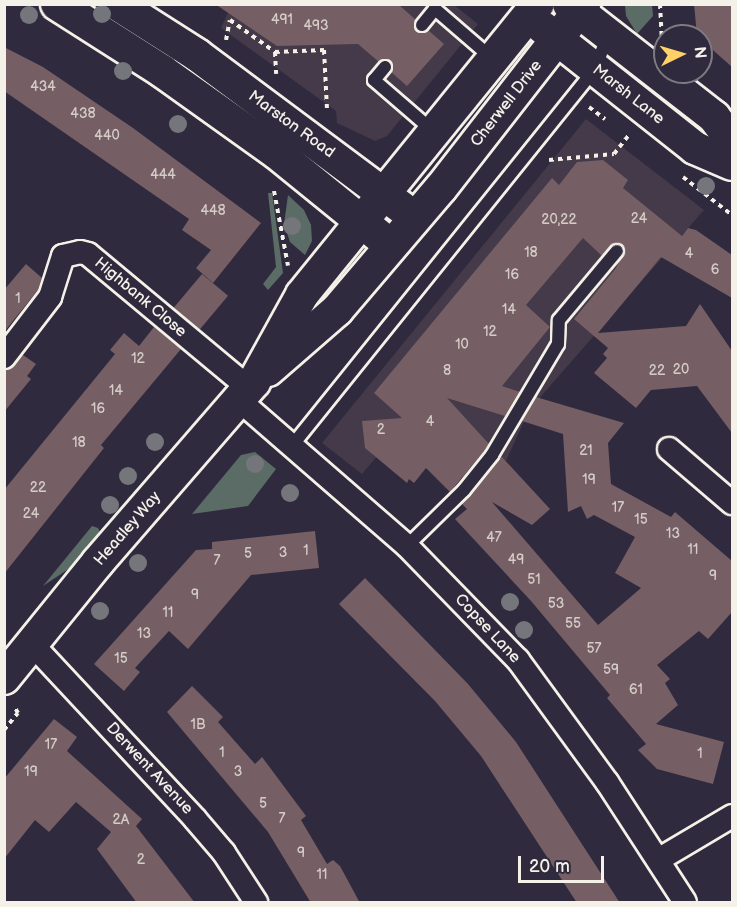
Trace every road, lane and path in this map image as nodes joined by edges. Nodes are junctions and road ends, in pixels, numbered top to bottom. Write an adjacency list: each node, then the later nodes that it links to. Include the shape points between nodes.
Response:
1 (57, 4): 14 (main road, Marston Road)
2 (117, 4): 8 (main road, Marston Road)
3 (660, 4): 6 (path)
4 (577, 7): 9 (main road); 10 (main road, Cherwell Drive)
5 (533, 11): 10 (main road, Marsh Lane); 13 (main road)
6 (661, 24)
7 (422, 25): 13 (lane, via 435,9)
8 (164, 34): 14 (street); 27 (main road, Marston Road)
9 (608, 34): 16 (lane); 23 (main road, via 714,117)
10 (558, 40): 16 (main road, Marsh Lane); 28 (main road, Cherwell Drive)
11 (229, 49): 12 (path, via 225,34 230,20)
12 (275, 52): 17 (path); 19 (path, via 324,50)
13 (494, 60): 21 (main road)
14 (147, 61): 29 (main road, Marston Road, via 277,153)
15 (385, 67): 21 (lane, via 374,80)
16 (596, 69): 25 (main road, Marsh Lane, via 695,148); 35 (lane)
17 (276, 74)
18 (590, 107): 20 (path)
19 (327, 110)
20 (608, 121)
21 (436, 134): 27 (main road)
22 (628, 136): 24 (path, via 614,154)
23 (732, 141)
24 (549, 160)
25 (732, 164)
26 (273, 186): 32 (path)
27 (386, 195): 28 (main road, Marston Road); 29 (main road, Headley Way)
28 (422, 210): 30 (main road, Headley Way)
29 (363, 223): 30 (main road, Marston Road); 34 (main road, Headley Way, via 302,295)
30 (391, 246): 34 (main road, Headley Way, via 327,320)
31 (617, 251): 38 (lane, via 559,320 558,344 492,455 464,490)
32 (285, 256)
33 (4, 357): 34 (street, Highbank Close, via 50,297 63,256 80,252 88,254)
34 (247, 390): 35 (street, Copse Lane); 39 (main road, Headley Way)
35 (291, 447): 38 (street, Copse Lane)
36 (669, 449): 37 (street)
37 (732, 503)
38 (407, 546): 43 (street, Copse Lane, via 518,660 607,782)
39 (32, 644): 40 (main road, Headley Way); 44 (street, Derwent Avenue, via 195,819 224,853)
40 (8, 691): 41 (path, via 18,713)
41 (4, 730)
42 (732, 816): 43 (street)
43 (658, 861): 45 (street, Copse Lane)
44 (256, 903)
45 (685, 903)

